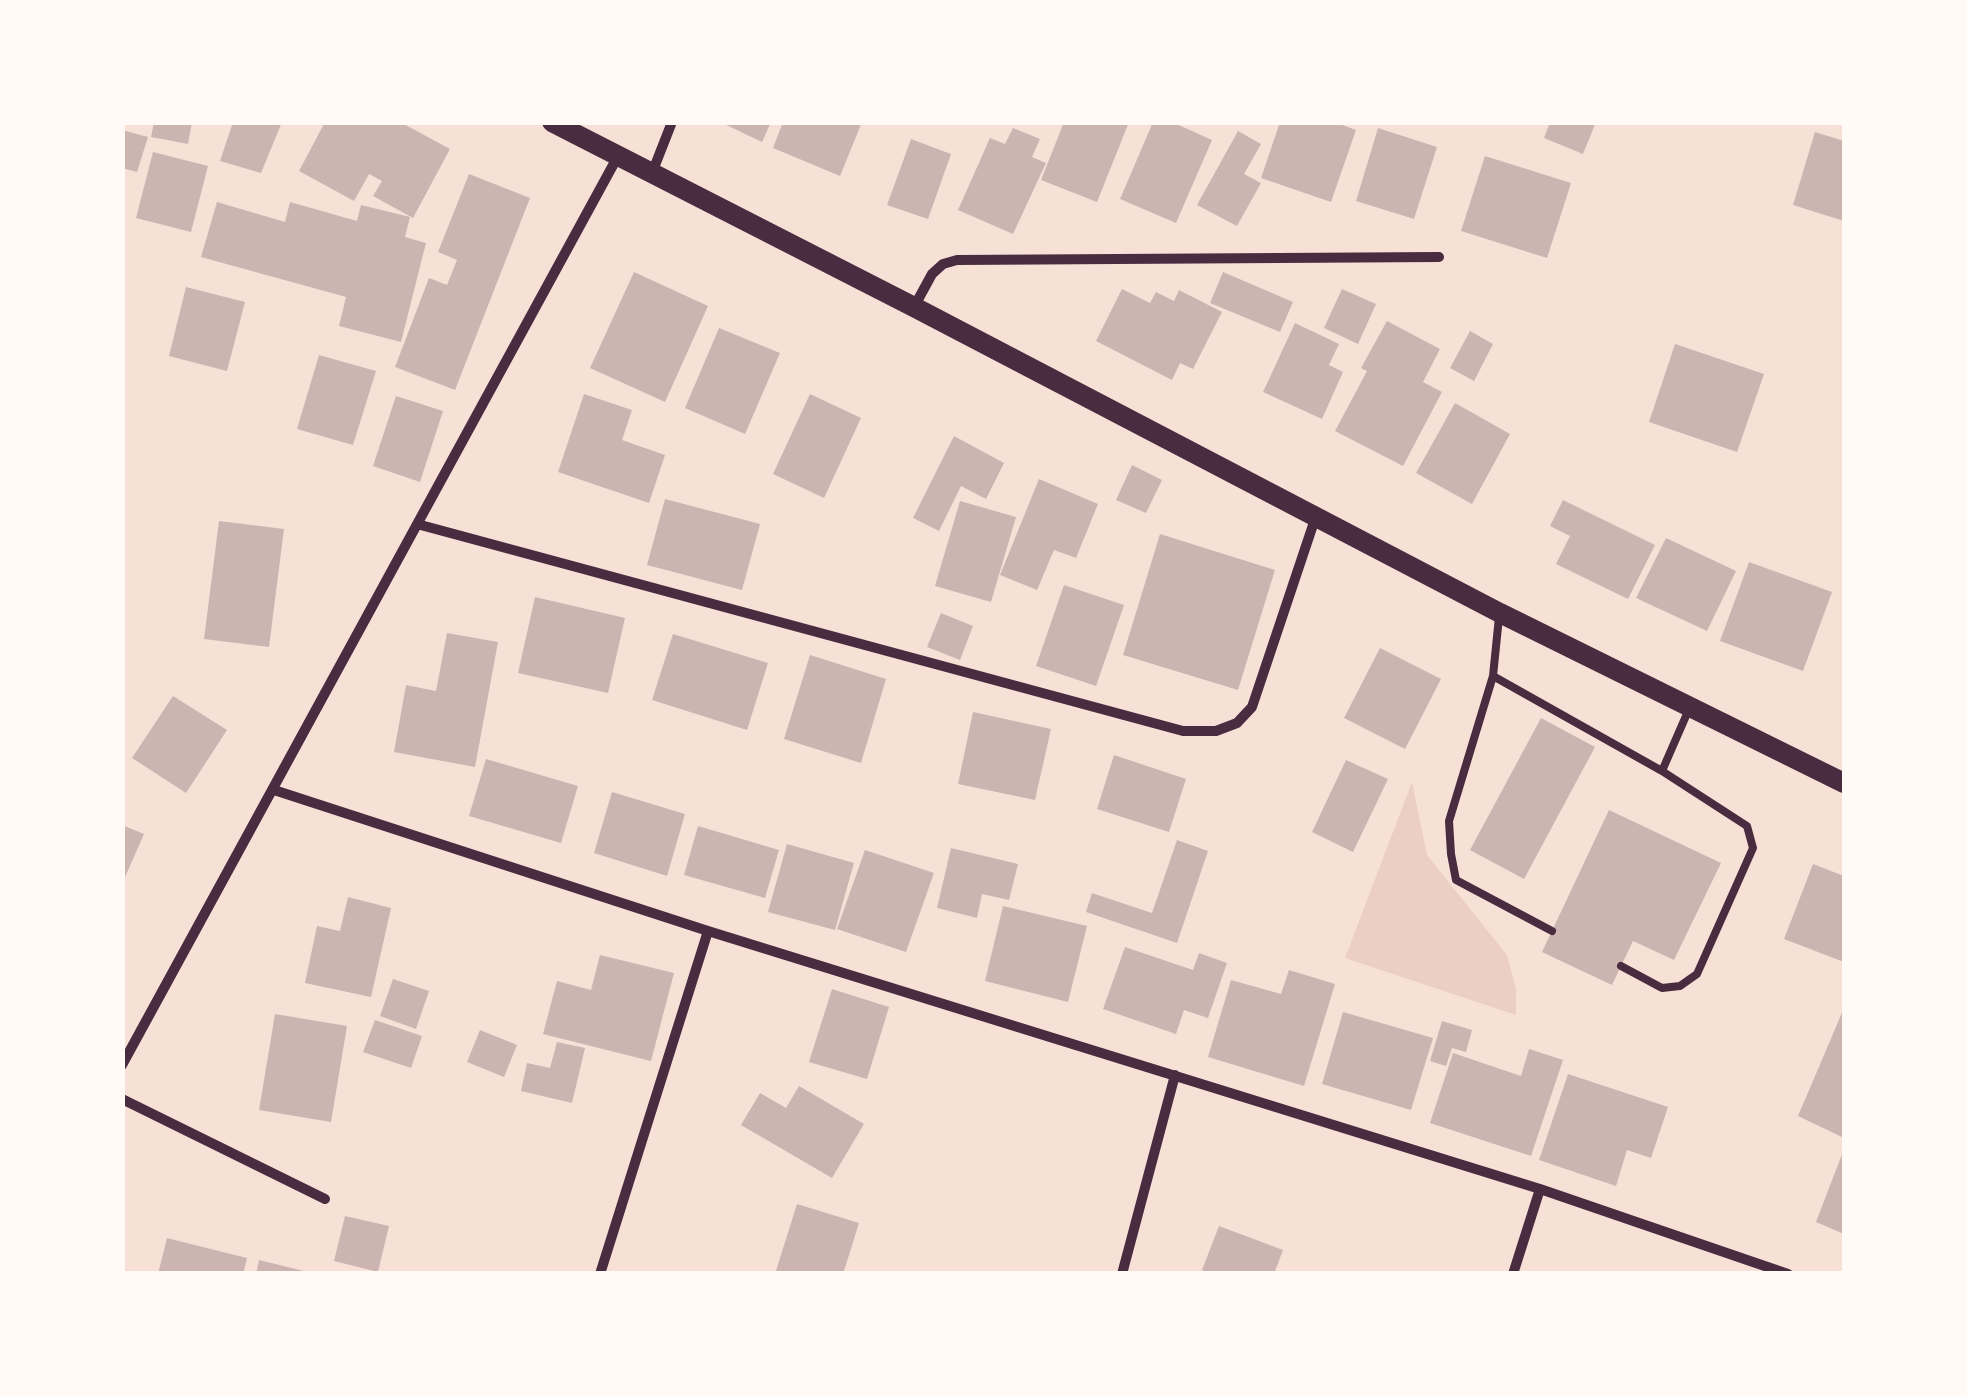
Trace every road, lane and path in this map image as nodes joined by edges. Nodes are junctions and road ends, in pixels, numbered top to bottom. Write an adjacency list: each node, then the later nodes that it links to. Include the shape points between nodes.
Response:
1 (552, 122): 3 (main road)
2 (672, 122): 4 (street)
3 (618, 156): 4 (main road); 8 (street)
4 (652, 173): 6 (main road)
5 (1439, 257): 6 (street, via 958,260 932,274)
6 (914, 307): 7 (main road)
7 (1316, 516): 8 (street, via 1252,707 1216,731 1184,731); 9 (main road)
8 (418, 524): 14 (street)
9 (1500, 612): 10 (lane); 11 (main road)
10 (1493, 676): 12 (lane); 15 (lane, via 1449,821 1456,880)
11 (1691, 705): 12 (lane); 13 (main road)
12 (1662, 770): 17 (lane, via 1747,826 1753,848 1696,974 1680,986 1662,988)
13 (1844, 783)
14 (274, 790): 16 (street); 18 (street)
15 (1552, 931)
16 (708, 932): 19 (street); 23 (street)
17 (1621, 966)
18 (122, 1065)
19 (1175, 1075): 21 (street); 24 (street)
20 (122, 1099): 22 (street)
21 (1540, 1189): 25 (street); 26 (street)
22 (325, 1199)
23 (600, 1274)
24 (1122, 1274)
25 (1513, 1274)
26 (1788, 1274)

